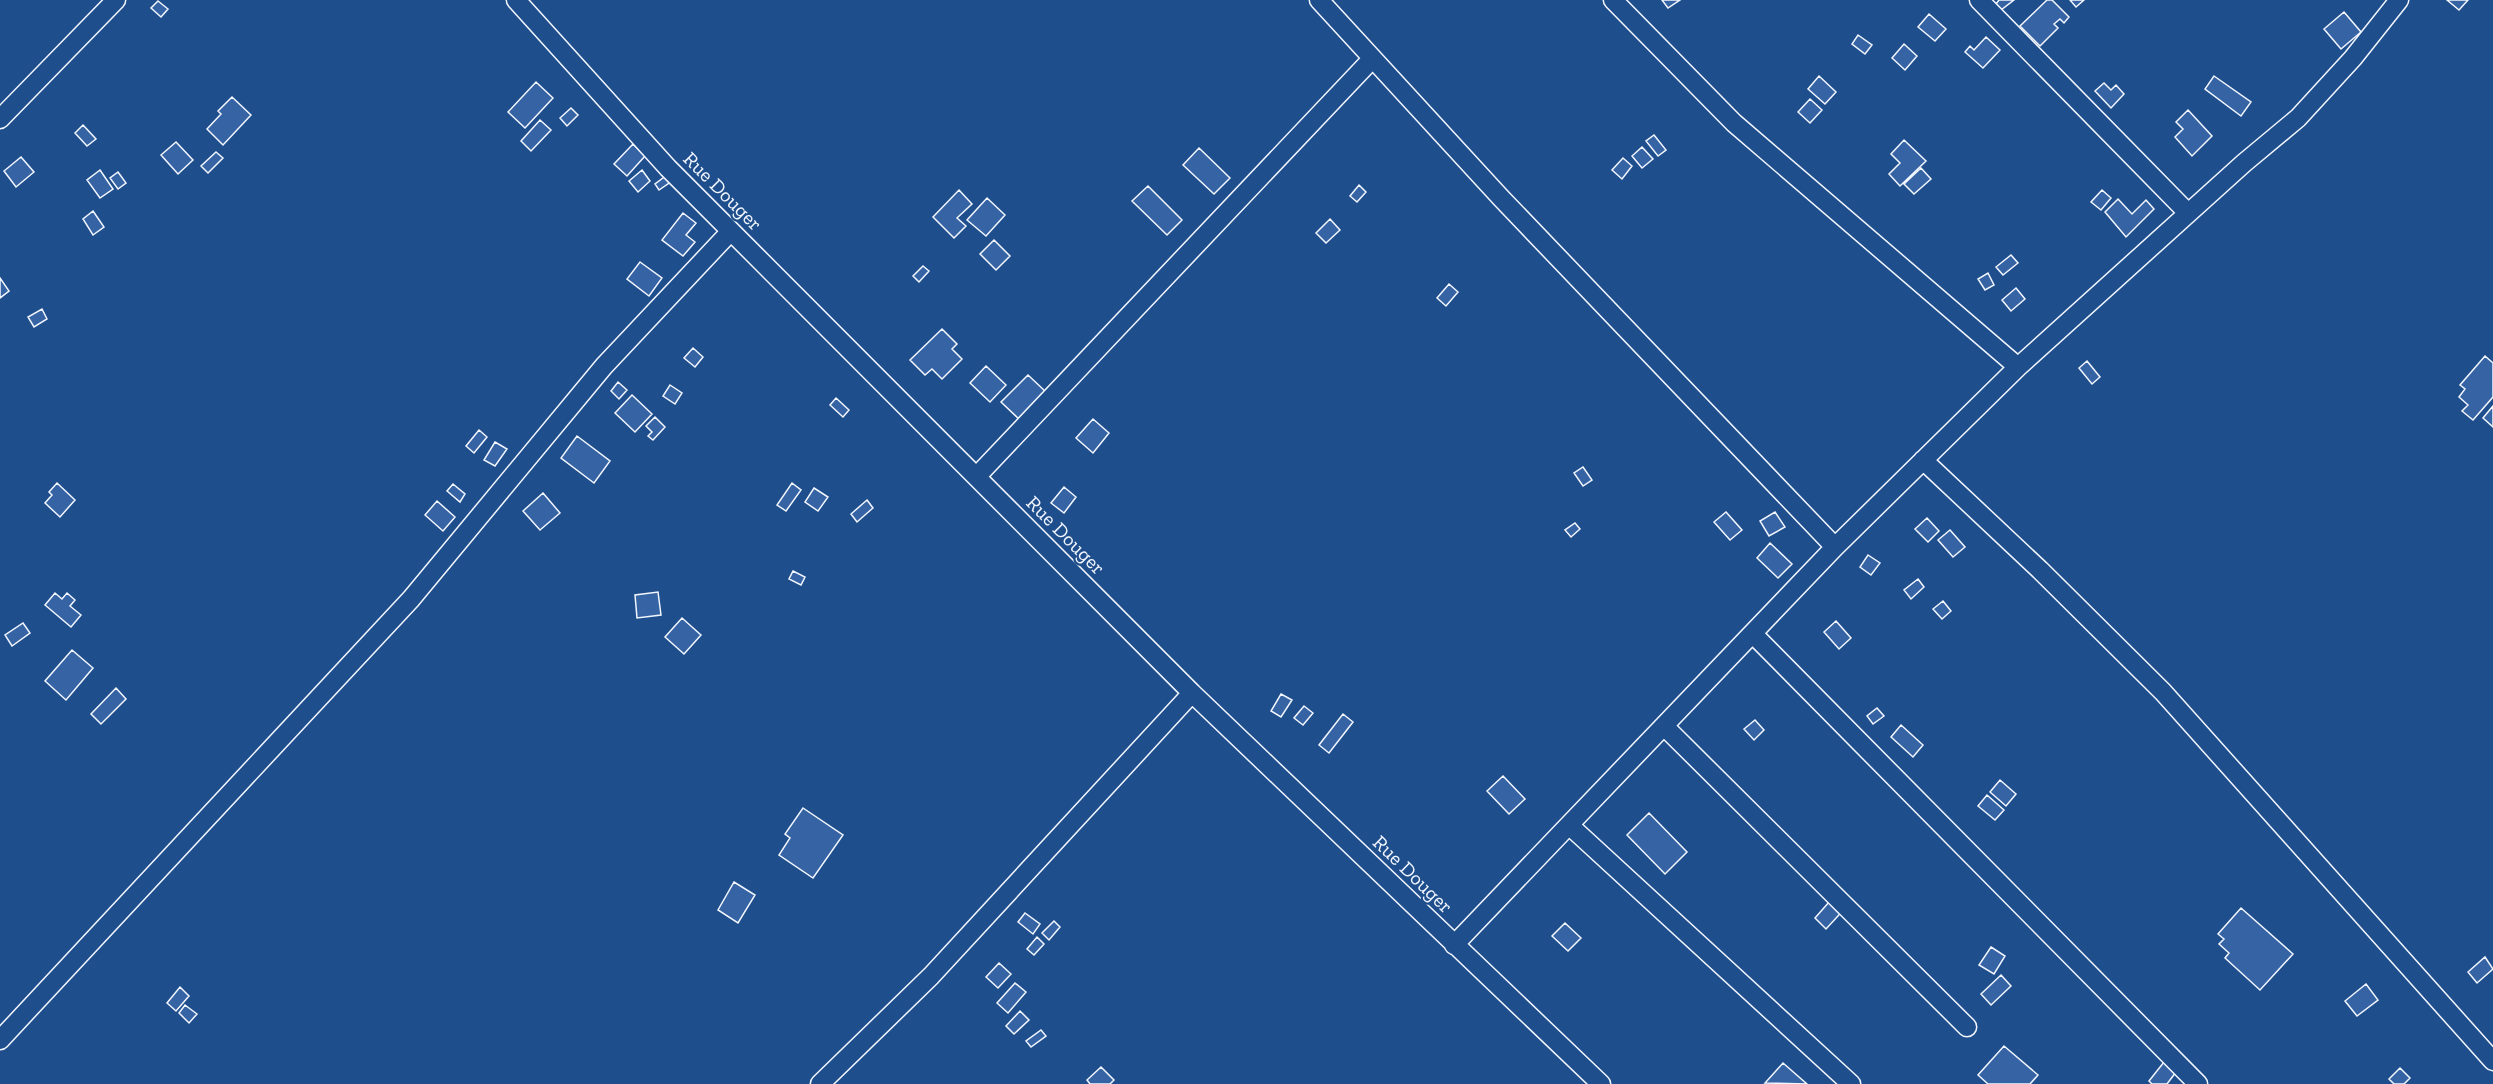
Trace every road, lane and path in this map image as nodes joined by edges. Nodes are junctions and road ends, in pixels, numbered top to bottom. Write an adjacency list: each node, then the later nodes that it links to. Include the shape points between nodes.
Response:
1 (116, 0): 8 (street)
2 (516, 0): 10 (street, Rue Douger, via 668,168)
3 (1319, 0): 7 (street)
4 (1612, 0): 11 (street, via 1734,123)
5 (1979, 0): 9 (street)
6 (2399, 0): 9 (street, via 2298,118)
7 (1372, 59): 13 (street); 14 (street)
8 (0, 119)
9 (2188, 213): 11 (street)
10 (731, 231): 13 (street, Rue Douger); 21 (street, via 604,366 411,599)
11 (2018, 367): 12 (street)
12 (1923, 460): 14 (street); 22 (street, via 2163,693)
13 (977, 476): 16 (street, Rue Douger)
14 (1835, 548): 15 (street)
15 (1753, 634): 17 (street); 26 (street)
16 (1192, 693): 19 (street, Rue Douger); 23 (street, via 931,976)
17 (1664, 726): 18 (street); 20 (street)
18 (1569, 825): 19 (street); 25 (street)
19 (1454, 945): 24 (street, Rue Douger)
20 (1967, 1027)
21 (0, 1040)
22 (2493, 1060)
23 (820, 1084)
24 (1601, 1084)
25 (1851, 1084)
26 (2198, 1084)

